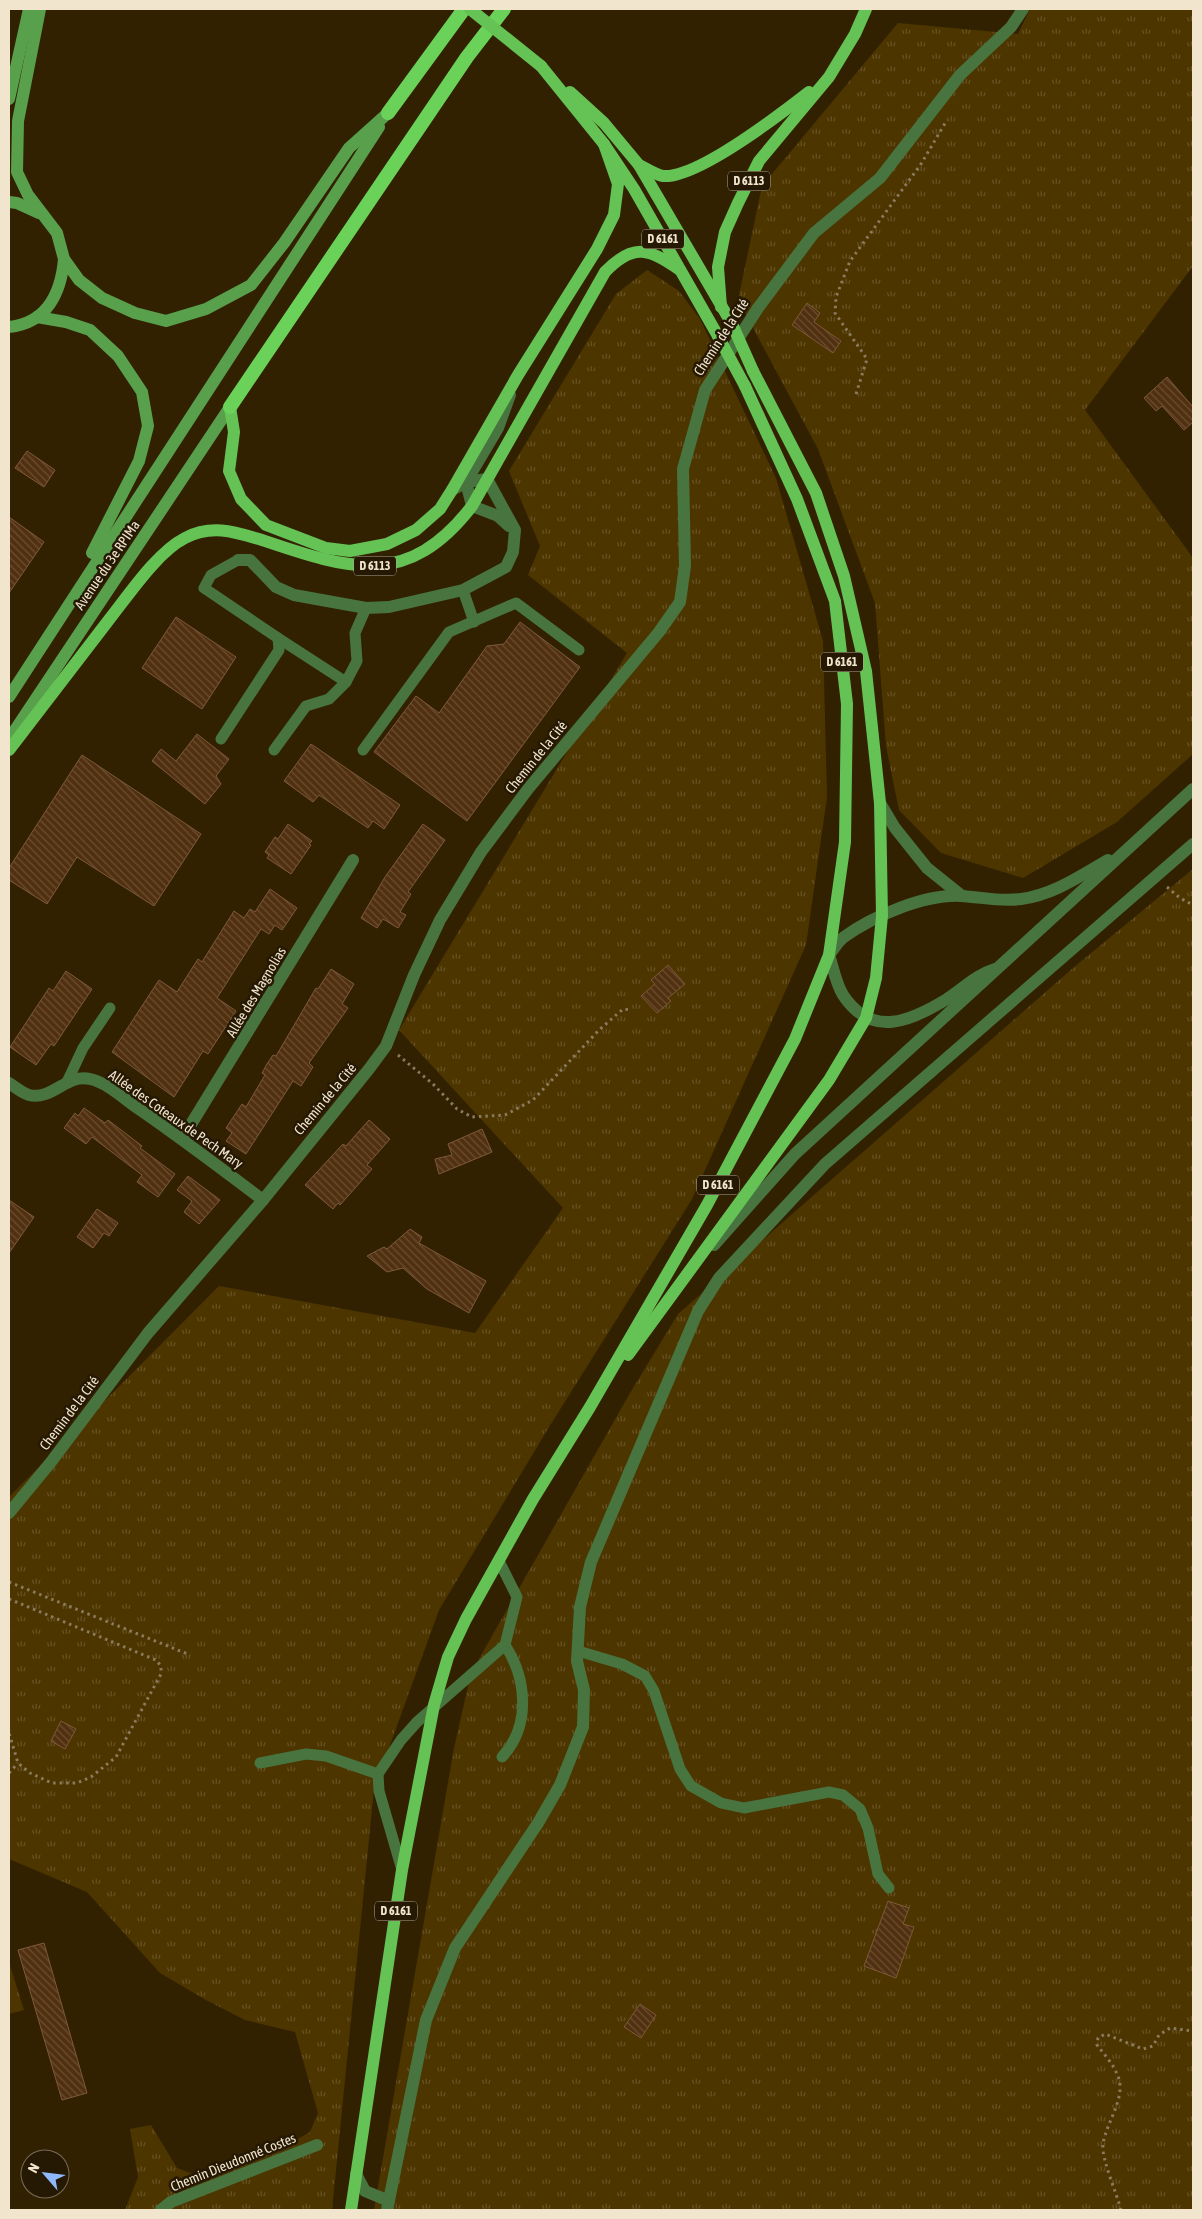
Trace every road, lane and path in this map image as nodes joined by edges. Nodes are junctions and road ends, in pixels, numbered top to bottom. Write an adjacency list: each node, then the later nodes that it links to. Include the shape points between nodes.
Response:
1 (29, 9): 10 (main road)
2 (40, 9): 16 (main road, via 18,121 17,163 21,180)
3 (464, 9): 11 (highway)
4 (470, 9): 8 (main road, D 6113, bridge)
5 (504, 9): 24 (highway)
6 (866, 9): 9 (main road, D 6113)
7 (1023, 9): 58 (street, Chemin de la Cité, via 1011,27 960,75 880,178 814,234 758,308 705,390 683,469 685,566 680,602 481,852 440,920)
8 (541, 66): 13 (main road, D 6113); 14 (main road, D 6113, via 604,123)
9 (829, 76): 14 (main road, D 6113, via 758,132 685,173 663,176); 19 (main road, D 6113, via 759,161 738,203 725,232 718,267)
10 (9, 99)
11 (388, 112): 17 (main road, via 349,148 251,285 206,309 166,321 135,313 102,298 80,280); 36 (main road)
12 (951, 114): 23 (path, via 921,164 850,261 836,297 835,314 867,359)
13 (604, 144): 18 (main road, D 6161); 22 (main road, D 6113, via 618,184 614,215 597,250)
14 (638, 165): 19 (main road, D 6161)
15 (9, 202): 16 (main road)
16 (39, 213): 17 (main road, via 57,233)
17 (64, 259): 20 (main road, via 62,281 53,301)
18 (680, 270): 25 (main road, D 6113, via 656,254 638,252 619,258 605,272); 53 (main road, D 6161, bridge, via 744,386 797,499 835,601 847,704 845,842)
19 (721, 307): 45 (main road, D 6161, bridge, via 816,494 844,576 866,671)
20 (37, 317): 21 (main road); 36 (main road, via 90,330 118,356 142,392 148,426 139,461 104,532)
21 (9, 327)
22 (518, 375): 26 (street, via 498,428); 27 (main road, D 6113)
23 (856, 394)
24 (230, 407): 27 (main road, D 6113, via 234,432 229,470 242,499 266,525 326,548 350,551 394,540 416,530 440,509); 39 (main road, Avenue du 3e RPIMa)
25 (487, 479): 26 (street); 28 (main road, D 6113); 29 (street)
26 (466, 482): 27 (street); 28 (street)
27 (452, 490)
28 (472, 506): 29 (street, via 498,516); 41 (main road, D 6113, via 459,523 437,542 412,557 388,565 328,562 227,529 206,530 184,538 150,567)
29 (515, 530): 31 (street, via 513,552 506,567)
30 (238, 560): 32 (street, via 250,560 276,586 294,595); 34 (lane, via 211,574 204,588)
31 (463, 590): 32 (street, via 389,607); 33 (lane)
32 (366, 608): 37 (lane, via 355,633 357,661)
33 (474, 622): 35 (lane, via 516,603); 43 (lane, via 449,632)
34 (278, 638): 37 (lane); 40 (lane, via 279,650)
35 (580, 650)
36 (20, 680): 38 (main road)
37 (346, 682): 42 (lane, via 329,699 306,706)
38 (9, 697)
39 (9, 739)
40 (220, 739)
41 (9, 750)
42 (274, 750)
43 (363, 750)
44 (1193, 790): 47 (street)
45 (880, 803): 50 (street, via 927,868); 52 (main road, D 6161)
46 (1193, 844): 49 (street)
47 (1126, 850): 50 (street, via 1054,890 1022,899 991,901); 54 (street)
48 (353, 860): 61 (street, Allée des Magnolias)
49 (1157, 878): 51 (path, via 1180,898); 70 (street, via 825,1164 719,1278 698,1311 591,1562 580,1607)
50 (962, 896): 52 (street, via 936,897)
51 (1193, 904)
52 (882, 916): 53 (street, via 843,938); 57 (main road, D 6161, via 876,978)
53 (829, 955): 57 (street, via 842,994); 64 (main road, D 6161, via 795,1039 708,1205)
54 (1000, 967): 57 (street, via 980,973 912,1019 889,1023); 63 (street, via 795,1154)
55 (110, 1008): 59 (lane, via 83,1048)
56 (631, 1010): 58 (path, via 623,1009 533,1100 506,1115 472,1117 457,1109 433,1084)
57 (866, 1018): 63 (main road, D 6161, via 824,1088)
58 (386, 1046): 62 (street, Chemin de la Cité)
59 (67, 1082): 60 (street, Allée des Coteaux de Pech Mary, via 42,1095 29,1095); 61 (street, Allée des Coteaux de Pech Mary, via 89,1078 104,1084)
60 (9, 1084)
61 (182, 1139): 62 (street, Allée des Coteaux de Pech Mary)
62 (263, 1200): 65 (street, Chemin de la Cité, via 148,1333)
63 (684, 1279): 64 (main road, D 6161)
64 (590, 1407): 66 (main road, D 6161)
65 (9, 1513)
66 (498, 1560): 69 (lane, via 517,1597); 72 (main road, D 6161, via 448,1657)
67 (9, 1582): 71 (path)
68 (9, 1599): 75 (path, via 156,1660 161,1666 161,1674 116,1758 92,1777 77,1783 52,1783 30,1773)
69 (505, 1645): 72 (lane); 74 (lane, via 515,1660 522,1685 522,1718 513,1745)
70 (578, 1651): 80 (lane, via 622,1664 645,1676 654,1691 690,1786 721,1803 744,1808 828,1792 844,1795 860,1809 868,1828 878,1874); 84 (street, via 577,1661 584,1690 583,1727 560,1785 455,1948 426,2020)
71 (190, 1655)
72 (434, 1705): 78 (lane, via 400,1740); 79 (main road, D 6161)
73 (9, 1733): 75 (path)
74 (502, 1757)
75 (18, 1763): 77 (path)
76 (260, 1763): 78 (lane, via 306,1754 326,1756)
77 (9, 1773)
78 (378, 1774): 79 (lane)
79 (402, 1870): 83 (main road, D 6161)
80 (889, 1888)
81 (1193, 2031): 88 (path, via 1170,2028 1159,2035 1153,2046 1143,2049 1105,2034 1098,2038 1097,2045 1118,2074 1121,2090 1103,2144 1103,2162 1110,2171)
82 (317, 2145): 85 (street, Chemin Dieudonné Costes, via 172,2202)
83 (356, 2174): 84 (street, via 365,2191); 86 (main road, D 6161)
84 (388, 2206): 87 (street)
85 (161, 2210)
86 (351, 2210)
87 (378, 2210)
88 (1121, 2210)

